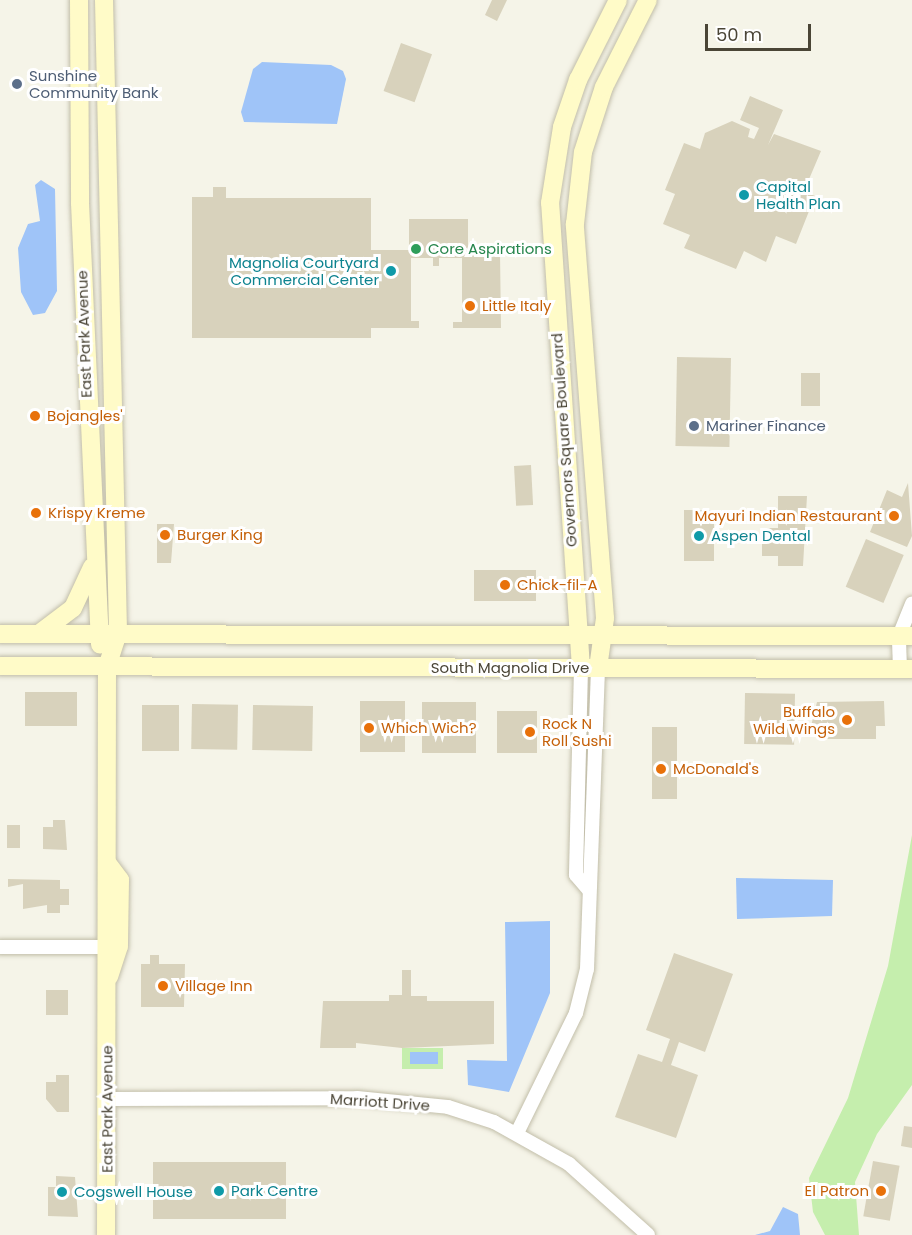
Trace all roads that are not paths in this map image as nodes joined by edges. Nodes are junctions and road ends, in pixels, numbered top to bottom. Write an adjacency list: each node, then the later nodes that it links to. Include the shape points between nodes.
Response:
1 (79, 0): 9 (main road, East Park Avenue)
2 (104, 0): 12 (main road, East Park Avenue)
3 (618, 0): 5 (main road, Governors Square Boulevard, via 578,80)
4 (648, 0): 6 (main road, Governors Square Boulevard, via 604,87)
5 (562, 128): 6 (main road); 8 (main road, Governors Square Boulevard, via 550,203)
6 (588, 136): 7 (main road, Governors Square Boulevard, via 575,224)
7 (585, 349): 8 (main road); 15 (main road, Governors Square Boulevard)
8 (557, 350): 16 (main road, Governors Square Boulevard)
9 (93, 566): 11 (main road, East Park Avenue); 14 (main road, via 73,608)
10 (912, 604): 17 (street)
11 (96, 633): 12 (main road); 14 (main road); 19 (main road, East Park Avenue)
12 (118, 633): 16 (main road); 19 (main road, East Park Avenue)
13 (0, 634): 14 (main road)
14 (39, 634)
15 (606, 635): 16 (main road); 17 (main road); 20 (main road, Governors Square Boulevard)
16 (578, 636): 20 (main road, Governors Square Boulevard)
17 (905, 636): 21 (street)
18 (0, 666): 19 (main road, South Magnolia Drive)
19 (107, 667): 20 (main road, South Magnolia Drive); 22 (main road, East Park Avenue)
20 (589, 668): 21 (main road, South Magnolia Drive); 27 (street, Governors Square Boulevard, via 576,874 588,889 587,969 576,1013)
21 (906, 669)
22 (108, 864): 24 (main road, East Park Avenue); 25 (main road, East Park Avenue, via 120,880 119,946)
23 (0, 947): 24 (street)
24 (104, 947): 25 (main road, East Park Avenue)
25 (107, 983): 26 (main road, East Park Avenue)
26 (108, 1099): 27 (street, Marriott Drive, via 410,1101 448,1107); 29 (main road, East Park Avenue)
27 (518, 1133): 30 (street, Marriott Drive, via 569,1164)
28 (95, 1235): 29 (street)
29 (106, 1235)
30 (648, 1235)

